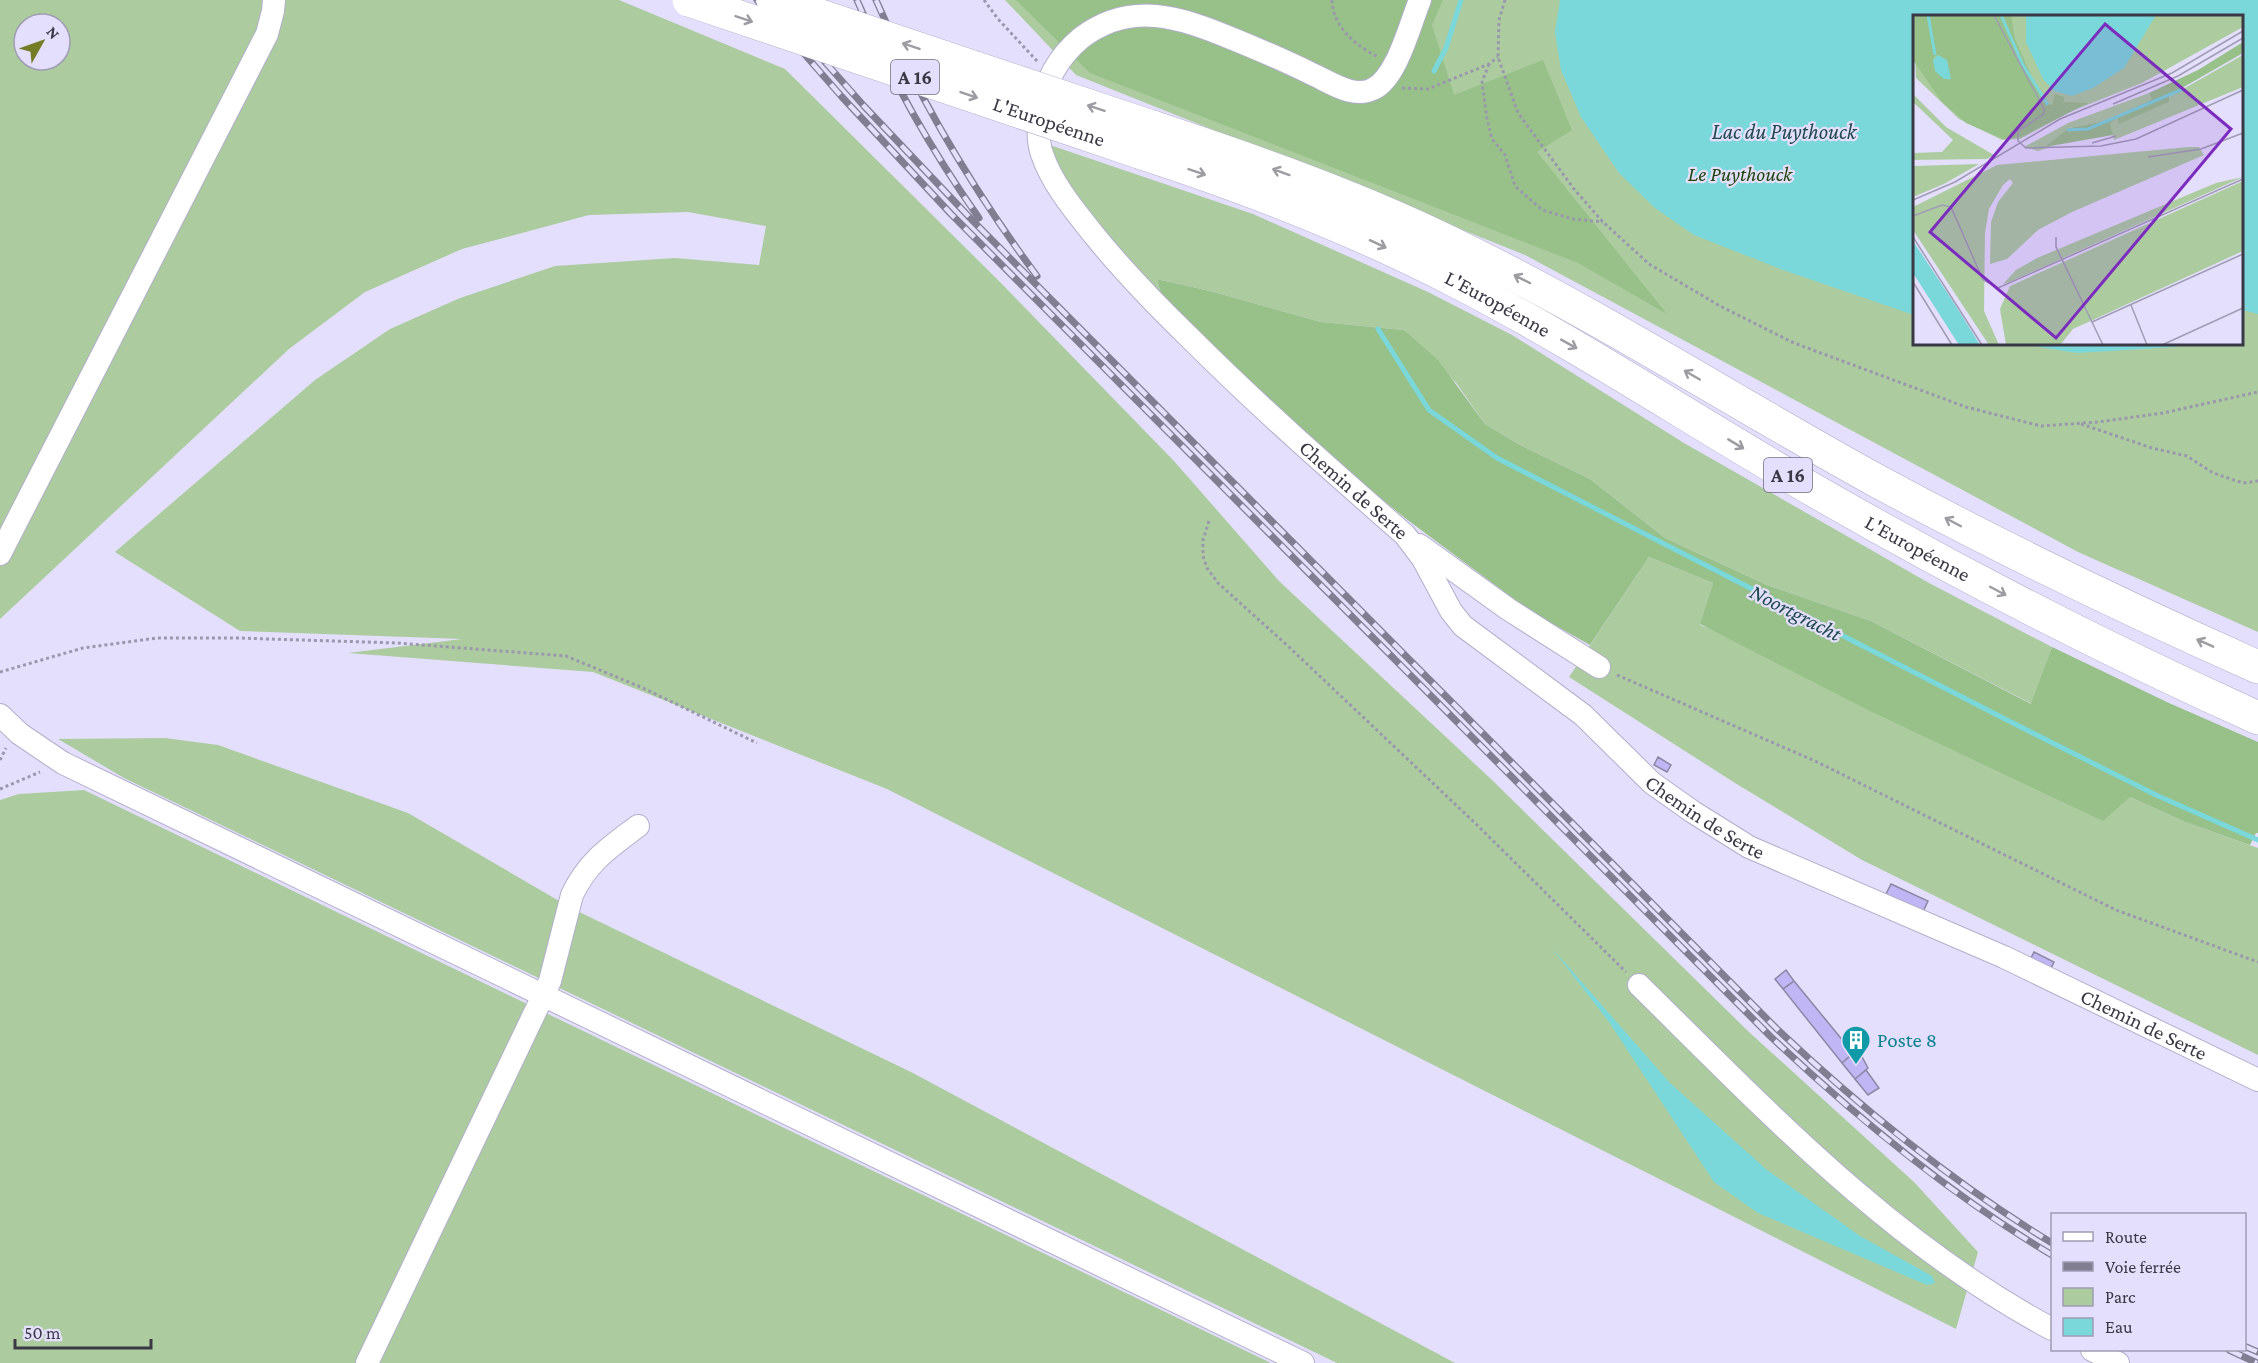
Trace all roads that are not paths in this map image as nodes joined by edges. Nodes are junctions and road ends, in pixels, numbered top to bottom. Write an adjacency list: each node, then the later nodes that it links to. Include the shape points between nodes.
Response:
1 (274, 0): 7 (street, via 267,34)
2 (689, 0): 5 (highway, L'Européenne / A 16, one-way to 5, bridge)
3 (773, 0): 5 (highway, L'Européenne / A 16, one-way to 3, bridge)
4 (1420, 0): 6 (street, Chemin de Serte, via 1392,70 1377,87 1363,92 1348,90 1281,58 1172,17 1148,13 1115,18 1092,29 1066,53 1050,76 1038,135 1042,155 1057,184 1127,276 1259,406)
5 (1147, 140): 9 (highway, L'Européenne / A 16, one-way to 5, via 1953,522 1787,431 1604,323 1462,248 1315,185); 11 (highway, L'Européenne / A 16, one-way to 11, via 1231,183 1443,274 1913,546 2043,615)
6 (1405, 535): 8 (street, via 1508,609); 15 (street, Chemin de Serte, via 1463,626 1583,715 1652,783 1693,812 1749,847 2004,957)
7 (0, 554)
8 (1599, 667)
9 (2258, 667)
10 (0, 715): 14 (street, via 63,763)
11 (2258, 718)
12 (638, 826): 14 (street, via 582,875 572,895 554,973)
13 (1639, 985): 16 (street, via 1796,1140 1864,1200 1974,1282)
14 (543, 996): 18 (street); 19 (street)
15 (2258, 1080)
16 (2051, 1328)
17 (2094, 1351): 20 (street)
18 (366, 1363)
19 (1303, 1363)
20 (2118, 1363)

